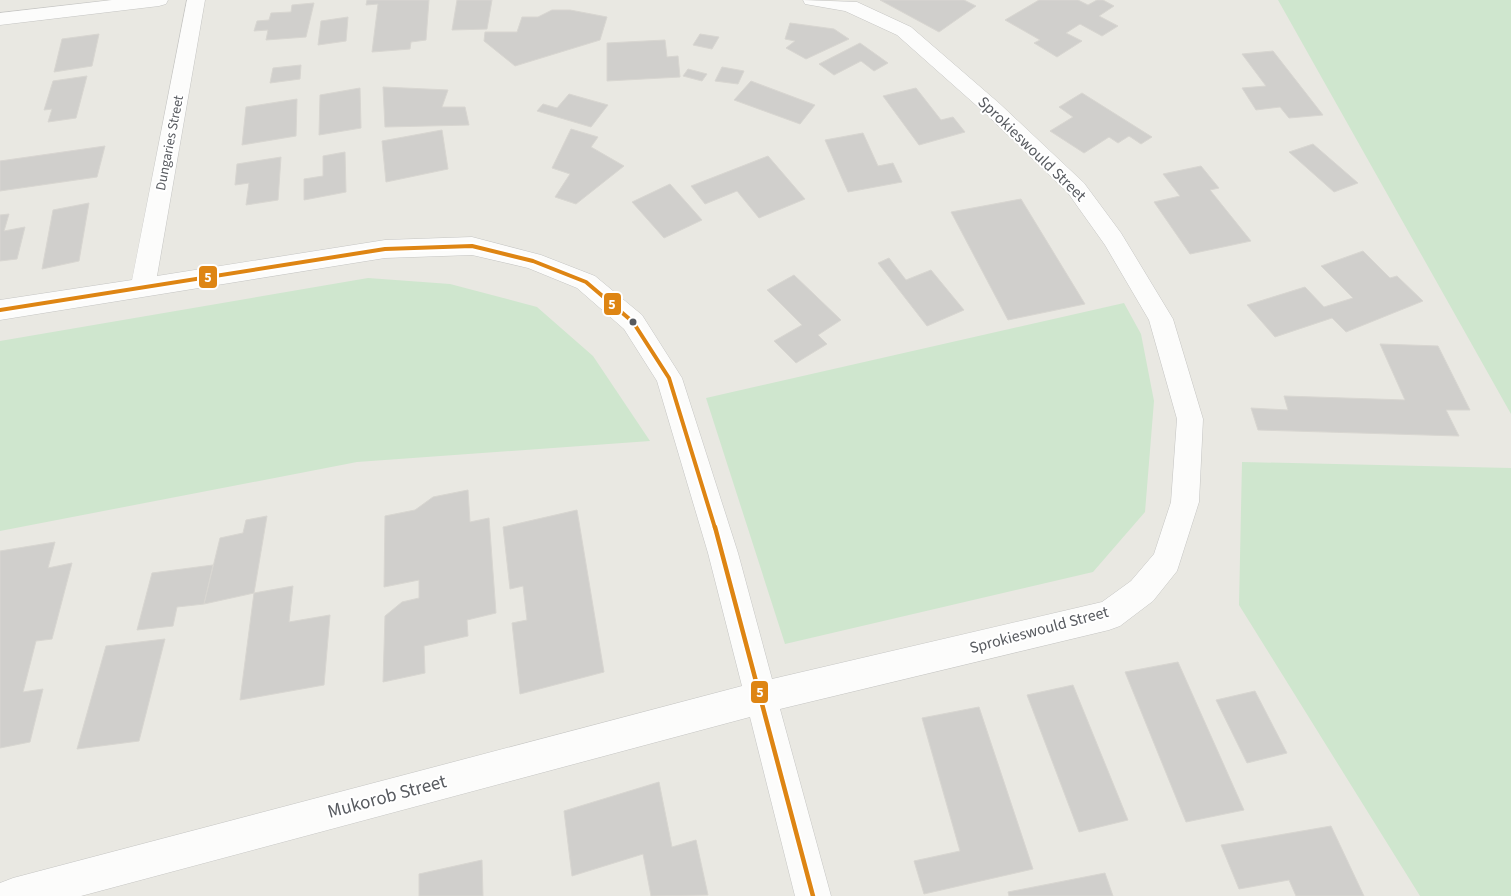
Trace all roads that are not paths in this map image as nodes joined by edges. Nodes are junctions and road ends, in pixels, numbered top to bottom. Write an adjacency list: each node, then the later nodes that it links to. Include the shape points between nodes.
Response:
1 (160, 0): 4 (street)
2 (196, 0): 5 (street, Dungaries Street)
3 (812, 0): 7 (street, Sprokieswould Street, via 850,6 904,31 1076,188 1113,239 1161,319 1190,419 1185,502 1166,561 1142,591 1109,615)
4 (0, 19)
5 (143, 285): 6 (street); 7 (street, via 385,249 472,246 533,261 586,282 633,322 669,378 723,553)
6 (0, 310)
7 (760, 698): 8 (street, Mukorob Street); 9 (street)
8 (13, 896)
9 (813, 896)

